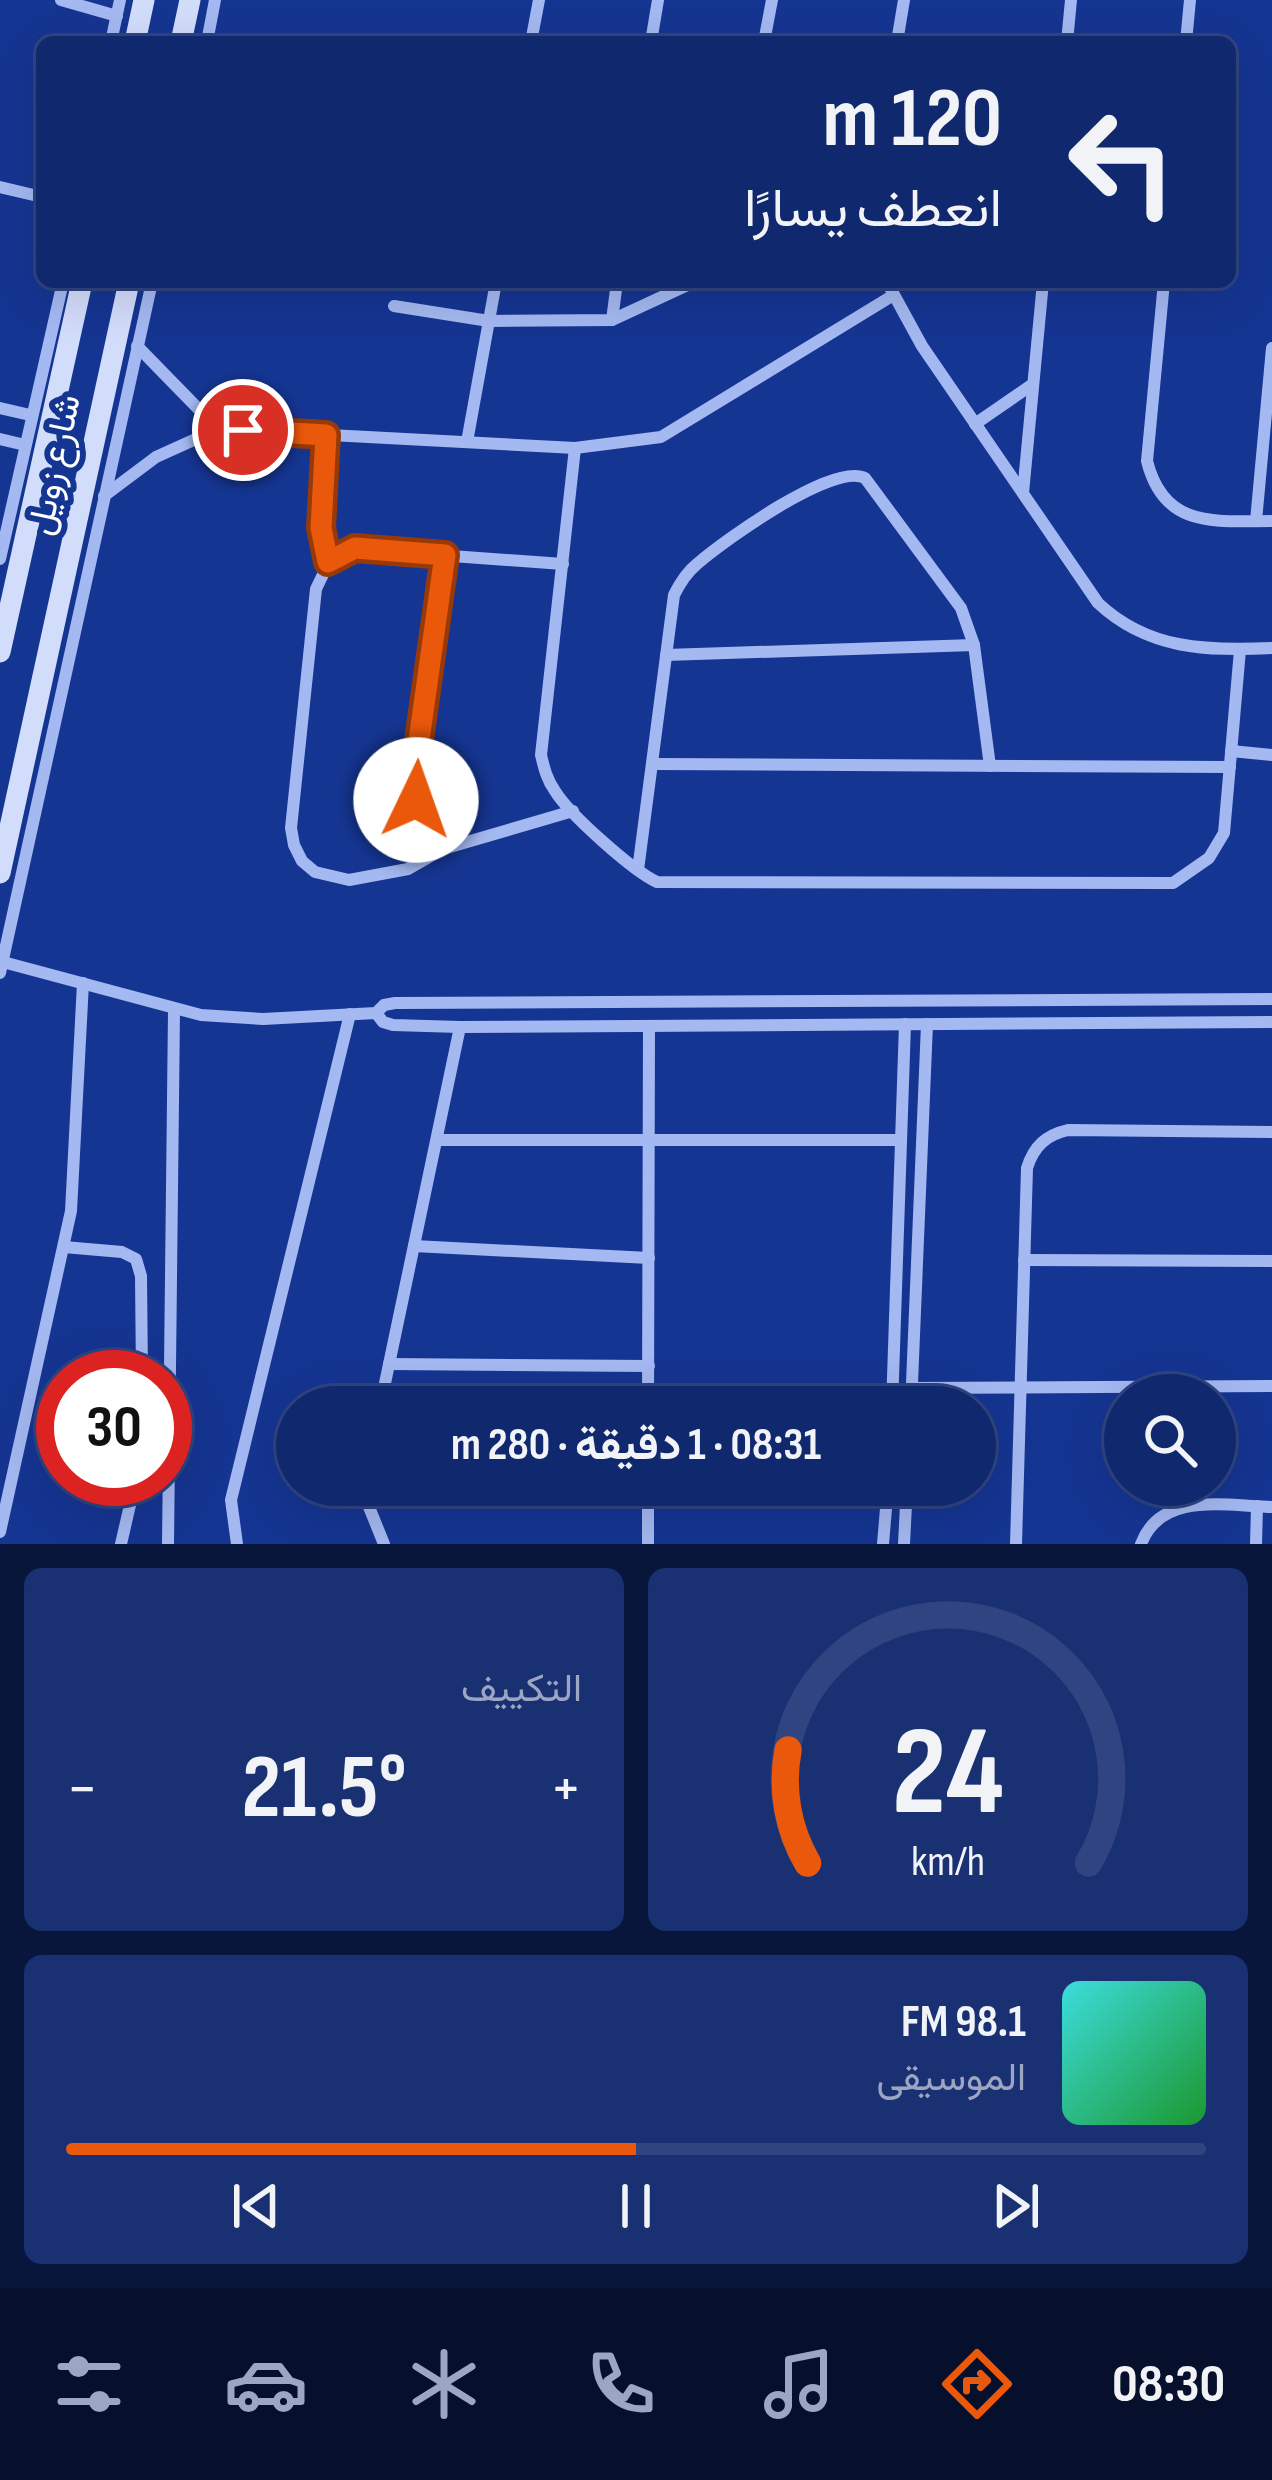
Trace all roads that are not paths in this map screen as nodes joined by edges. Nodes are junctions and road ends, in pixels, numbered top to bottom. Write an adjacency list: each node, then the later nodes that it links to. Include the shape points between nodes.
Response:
1 (61, 0): 12 (street)
2 (120, 0): 12 (street)
3 (144, 0): 14 (main road)
4 (190, 0): 15 (main road)
5 (215, 0): 16 (street)
6 (538, 0): 17 (street)
7 (658, 0): 18 (street)
8 (772, 0): 19 (street)
9 (904, 0): 20 (street)
10 (1071, 0): 21 (street)
11 (1190, 0): 22 (street)
12 (116, 16): 13 (street)
13 (112, 36)
14 (136, 36)
15 (182, 36)
16 (208, 36)
17 (532, 36)
18 (652, 36)
19 (765, 36)
20 (898, 36)
21 (1067, 36)
22 (1187, 36)
23 (0, 187): 24 (street)
24 (36, 196)
25 (71, 288): 42 (street)
26 (71, 288): 61 (main road, شارع زويل)
27 (128, 288): 63 (main road, شارع زويل)
28 (151, 288): 38 (street)
29 (495, 288): 37 (street)
30 (616, 288): 36 (street)
31 (681, 288): 36 (street)
32 (1042, 288): 40 (street)
33 (1163, 288): 52 (street, via 1152,479 1161,496 1192,517)
34 (890, 289): 43 (street); 49 (street, via 673,433)
35 (394, 306): 37 (street)
36 (612, 320): 37 (street)
37 (489, 321): 47 (street)
38 (137, 346): 44 (street); 51 (street)
39 (1272, 348): 52 (street)
40 (1034, 384): 43 (street); 50 (street)
41 (0, 408): 42 (street)
42 (30, 415): 48 (street)
43 (975, 424): 50 (street)
44 (218, 429): 45 (street); 51 (street, via 156,457)
45 (326, 435): 47 (street); 56 (street, via 321,528)
46 (0, 440): 48 (street)
47 (466, 442): 49 (street)
48 (25, 446): 55 (street)
49 (575, 448): 57 (street)
50 (1023, 493): 60 (street, via 1087,590 1123,625 1167,644)
51 (104, 496): 63 (street)
52 (1256, 521): 53 (street)
53 (1272, 521)
54 (445, 555): 56 (street, via 355,548); 57 (street); 70 (street, via 413,783)
55 (0, 559)
56 (328, 562): 70 (street, via 316,589 293,845 315,872 349,880 408,869)
57 (563, 564): 69 (street, via 542,755 555,792)
58 (974, 645): 62 (street); 62 (street, via 945,582 854,473 799,495 691,569 674,595); 67 (street)
59 (1272, 648): 60 (street)
60 (1240, 650): 64 (street)
61 (0, 652)
62 (666, 655): 66 (street)
63 (44, 718): 72 (main road, شارع زويل); 73 (street)
64 (1231, 751): 65 (street); 68 (street)
65 (1272, 755)
66 (652, 764): 67 (street); 71 (street)
67 (990, 766): 68 (street)
68 (1230, 766): 71 (street, via 1218,846 1173,884 664,884)
69 (573, 811): 70 (street); 71 (street)
70 (443, 849)
71 (638, 870)
72 (0, 873)
73 (1, 968): 74 (street)
74 (83, 983): 78 (street); 93 (street)
75 (1272, 999): 77 (street)
76 (800, 1000): 77 (street); 79 (street, via 395,1003); 85 (street)
77 (1033, 1001): 82 (street)
78 (174, 1011): 80 (street, via 263,1019); 115 (street)
79 (376, 1013): 80 (street); 87 (street, via 392,1025)
80 (350, 1014): 116 (street, via 231,1500)
81 (1272, 1022): 82 (street)
82 (1033, 1023): 84 (street)
83 (905, 1024): 84 (street); 85 (street); 91 (street)
84 (927, 1024): 103 (street)
85 (801, 1025): 86 (street)
86 (649, 1026): 87 (street); 90 (street)
87 (460, 1027): 89 (street)
88 (1272, 1132): 95 (street, via 1054,1133 1027,1168)
89 (437, 1140): 90 (street); 92 (street)
90 (649, 1140): 91 (street); 94 (street)
91 (901, 1140): 102 (street)
92 (414, 1246): 94 (street); 98 (street)
93 (64, 1247): 97 (street, via 136,1259); 113 (street)
94 (649, 1258): 99 (street)
95 (1024, 1260): 96 (street); 106 (street)
96 (1272, 1261)
97 (142, 1350)
98 (389, 1364): 99 (street); 100 (street)
99 (649, 1366): 101 (street)
100 (384, 1386)
101 (649, 1386)
102 (893, 1386)
103 (911, 1386)
104 (1272, 1386): 106 (street)
105 (996, 1388): 106 (street)
106 (1021, 1388): 121 (street)
107 (130, 1506): 114 (street)
108 (369, 1506): 117 (street)
109 (648, 1506): 118 (street)
110 (887, 1506): 119 (street)
111 (906, 1506): 120 (street)
112 (1264, 1507): 122 (street, via 1170,1509); 123 (street)
113 (0, 1532)
114 (121, 1544)
115 (168, 1544)
116 (237, 1544)
117 (384, 1544)
118 (648, 1544)
119 (884, 1544)
120 (904, 1544)
121 (1016, 1544)
122 (1141, 1544)
123 (1256, 1544)

